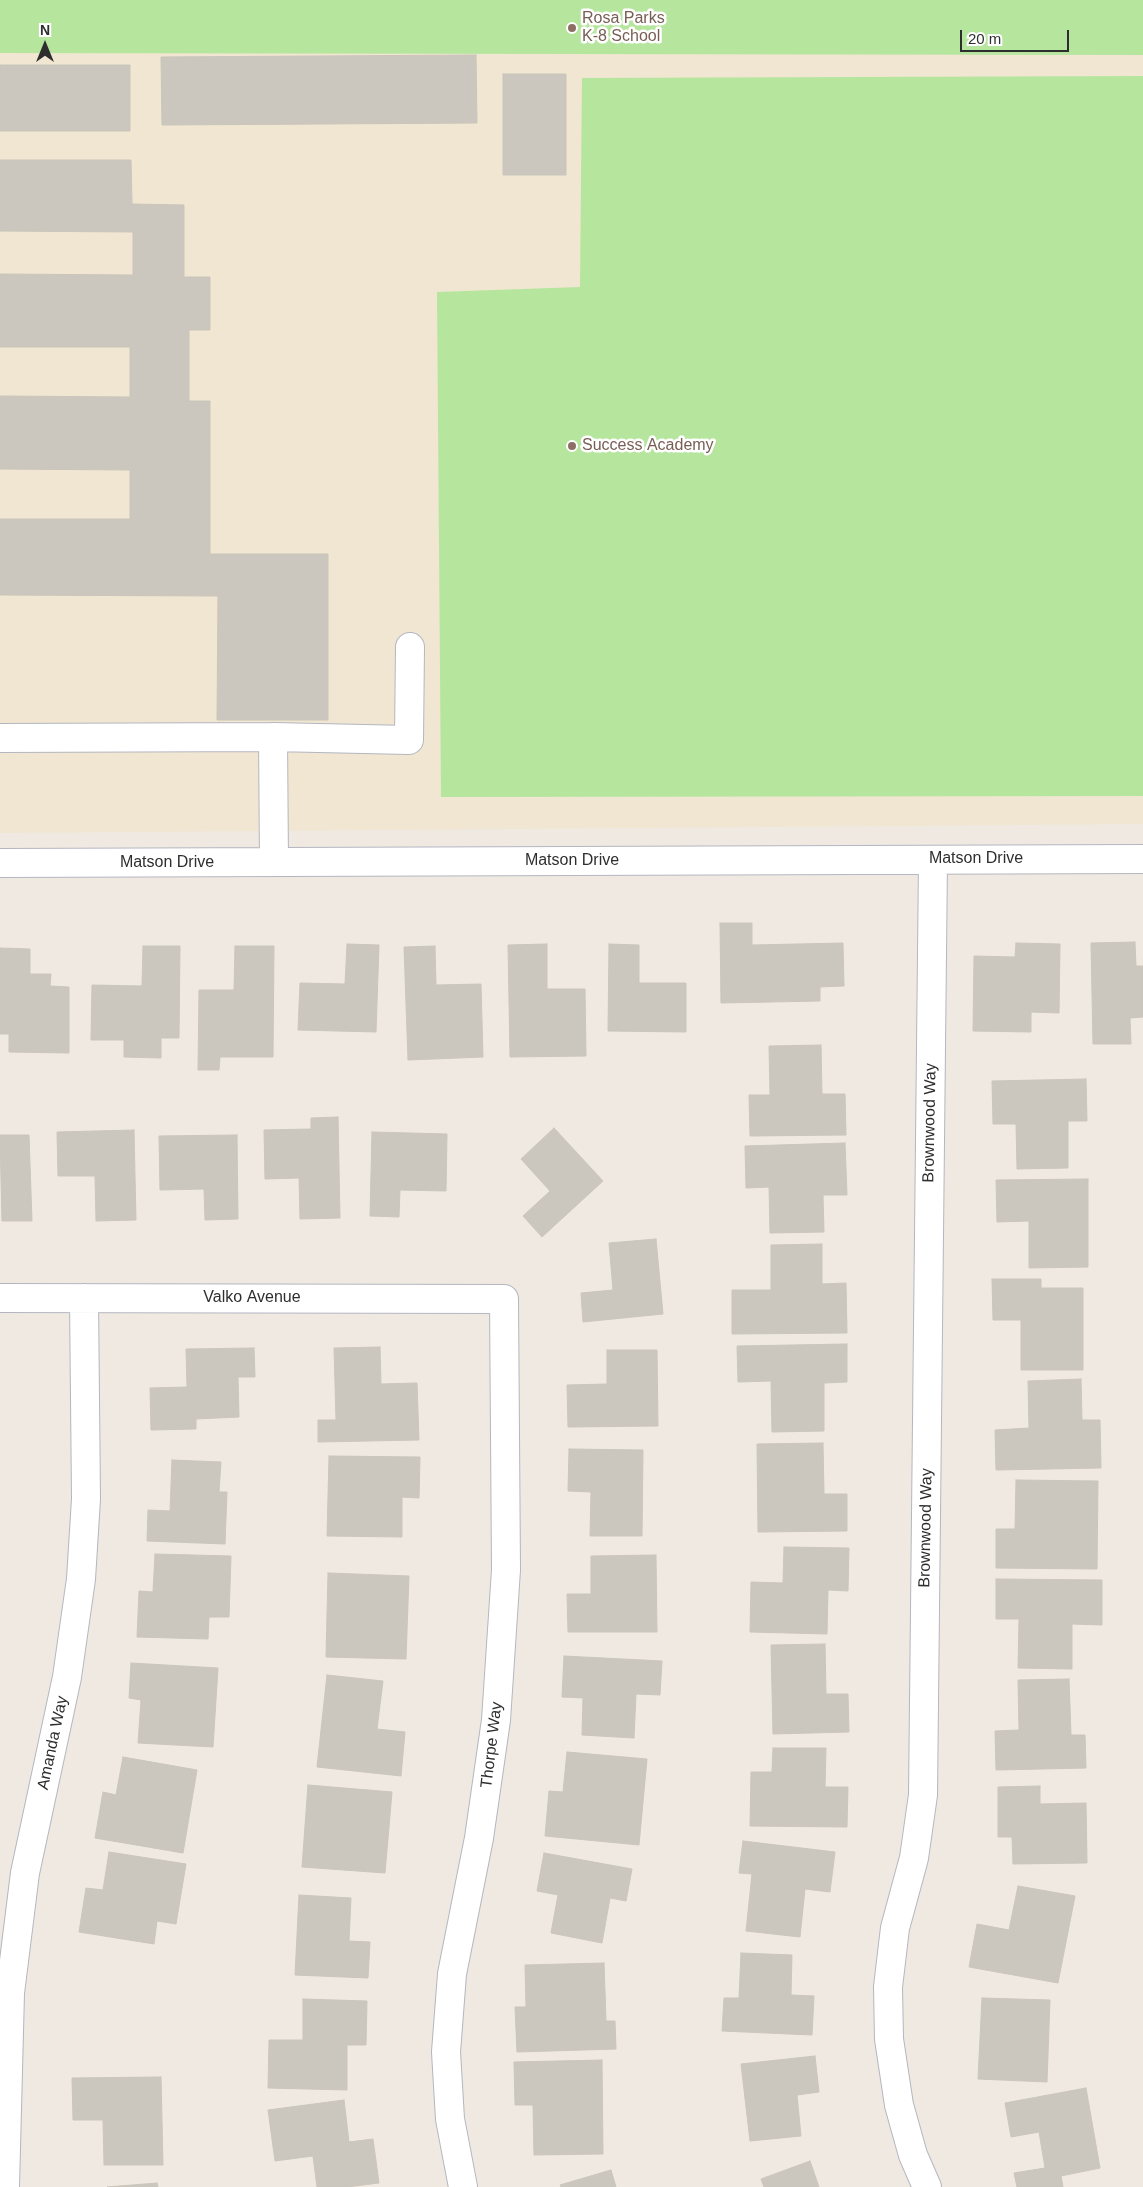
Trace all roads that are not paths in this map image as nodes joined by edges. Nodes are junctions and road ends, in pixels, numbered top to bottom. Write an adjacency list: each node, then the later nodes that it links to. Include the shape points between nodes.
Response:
1 (410, 647): 2 (street, via 409,740)
2 (273, 737): 3 (street); 6 (street)
3 (0, 738)
4 (1143, 858): 5 (street, Matson Drive)
5 (933, 860): 6 (street, Matson Drive); 13 (street, Brownwood Way, via 923,1795 914,1858 895,1928 888,1987 888,2039 898,2105 913,2155)
6 (274, 862): 7 (street, Matson Drive)
7 (0, 863)
8 (0, 1298): 9 (street, Valko Avenue)
9 (84, 1298): 10 (street, Valko Avenue); 11 (street, Amanda Way, via 86,1499 81,1578 68,1677 25,1873 18,1928 10,1993)
10 (504, 1299): 12 (street, Thorpe Way, via 506,1570 496,1720 479,1838 452,1974 446,2052 450,2119)
11 (5, 2187)
12 (463, 2187)
13 (927, 2187)

